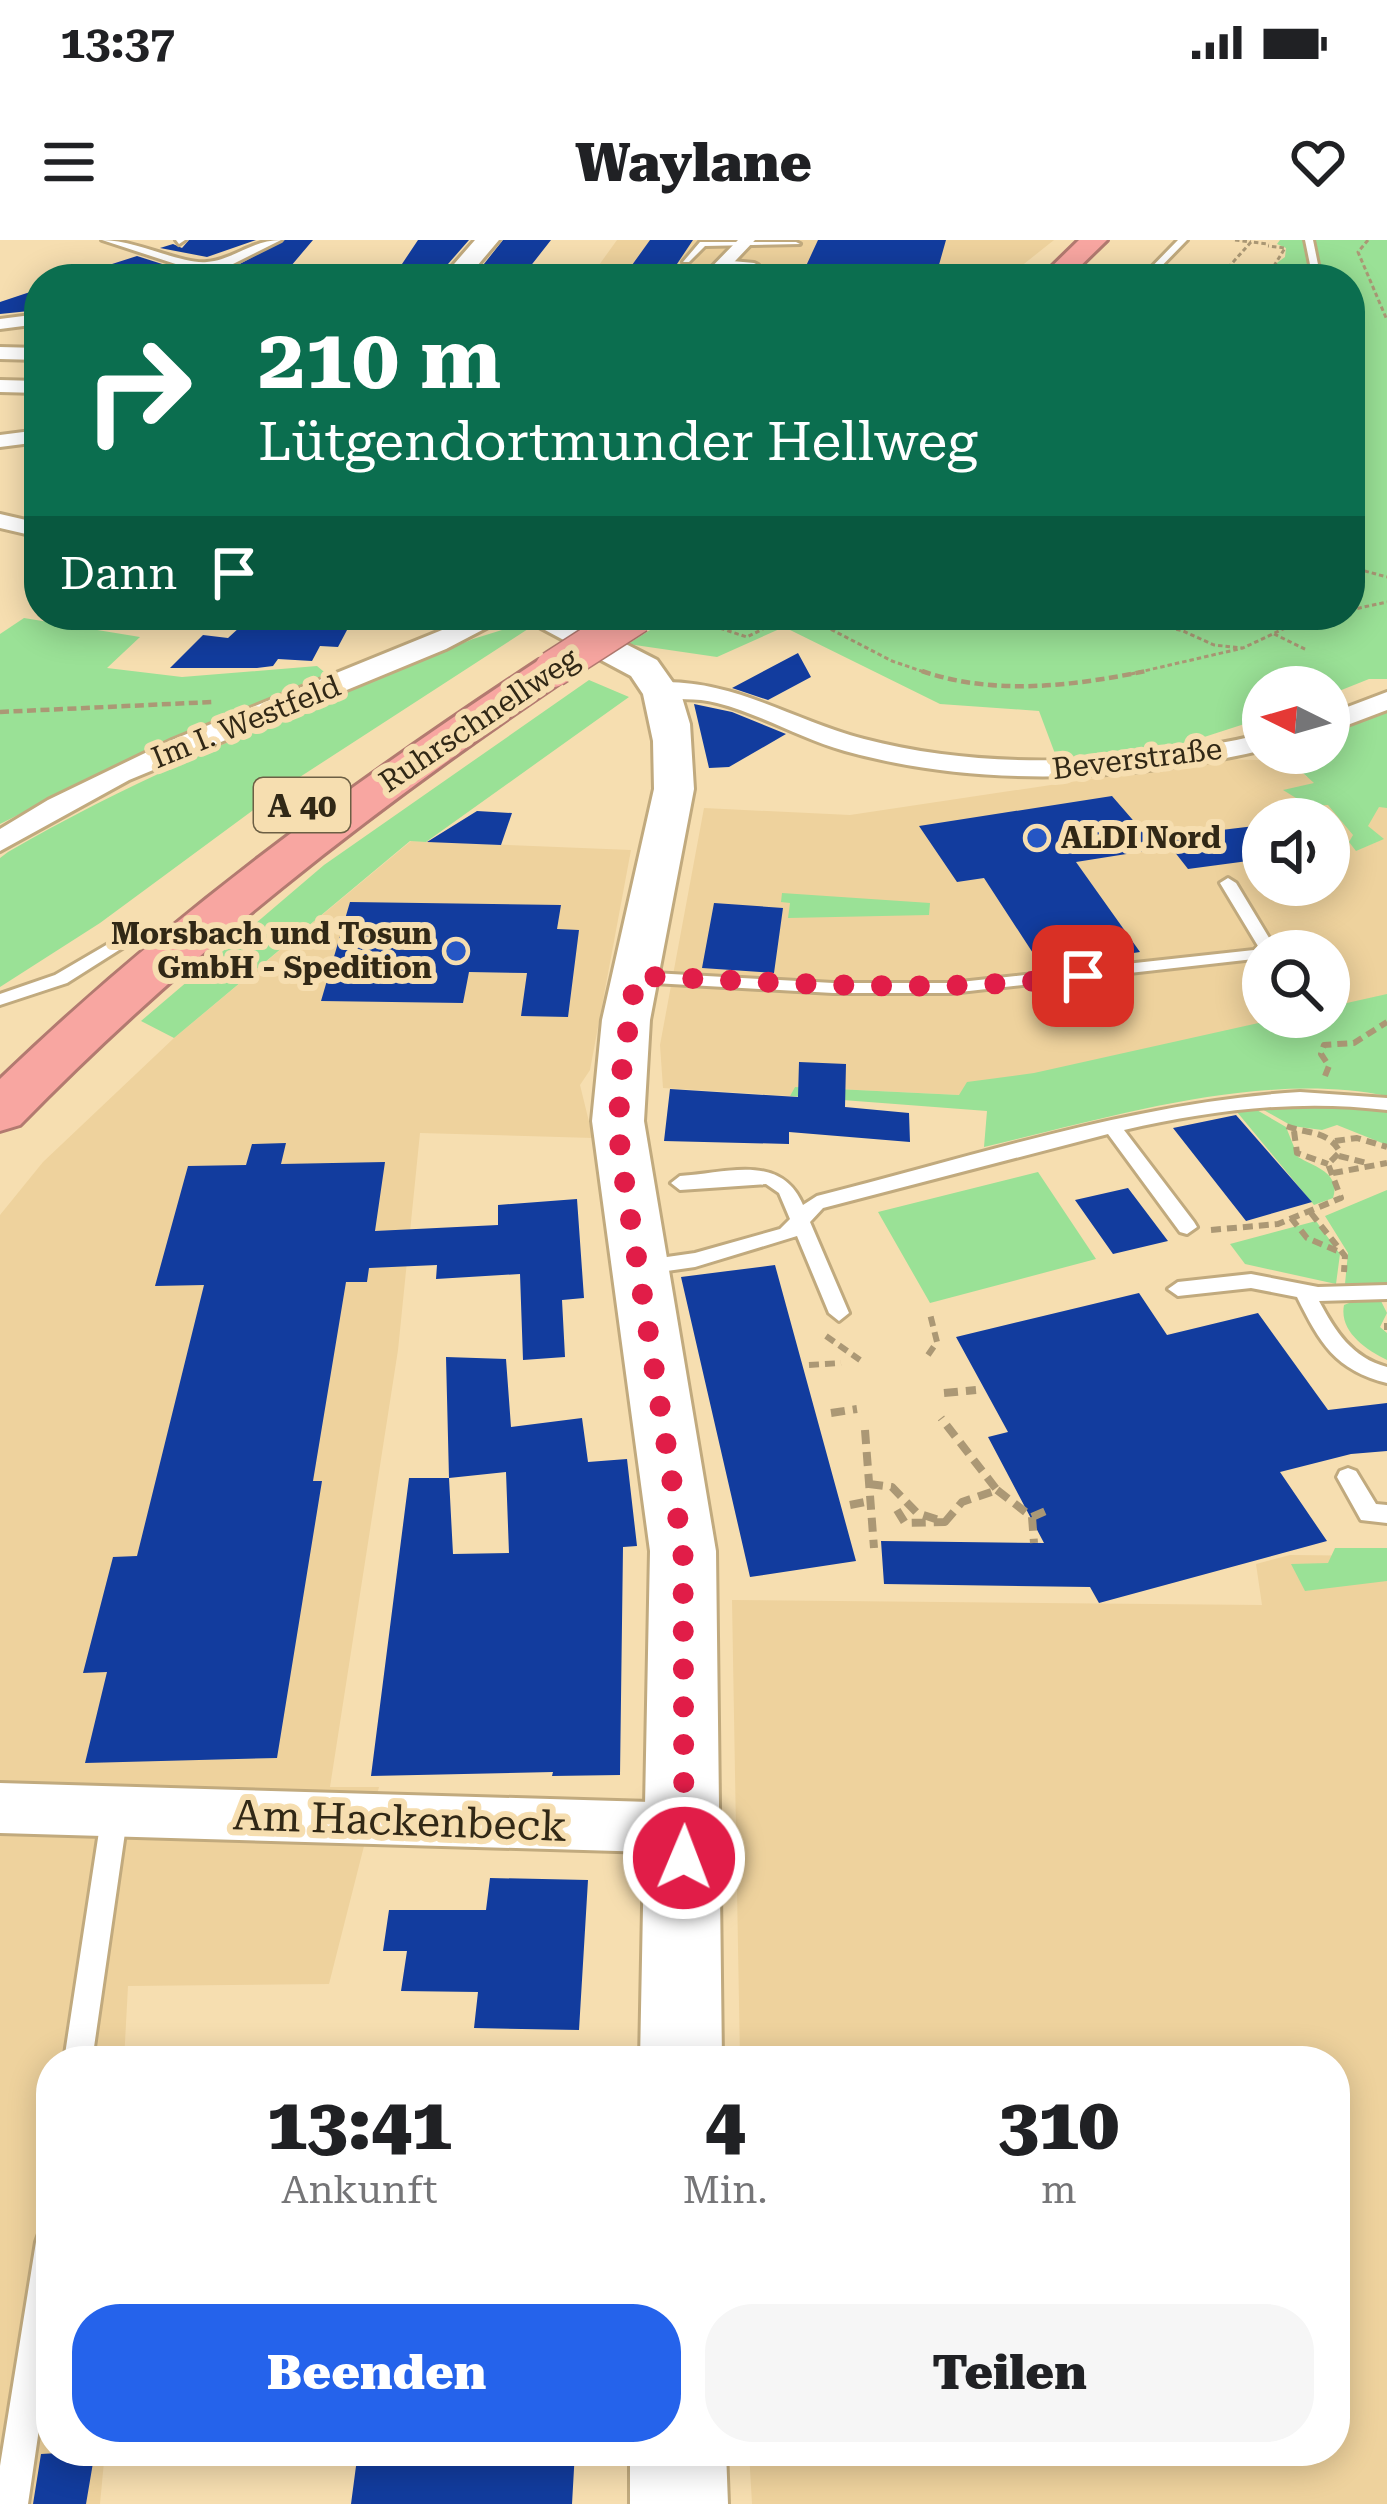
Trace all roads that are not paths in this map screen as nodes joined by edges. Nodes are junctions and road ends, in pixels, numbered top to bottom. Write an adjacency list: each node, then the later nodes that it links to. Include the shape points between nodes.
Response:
1 (110, 240): 11 (street)
2 (273, 240): 12 (street)
3 (488, 240): 13 (main road)
4 (747, 240): 8 (lane); 9 (lane, via 703,244); 10 (street)
5 (1094, 240): 15 (highway)
6 (1123, 240): 16 (highway)
7 (1183, 240): 17 (lane)
8 (796, 244)
9 (686, 260)
10 (724, 262): 14 (lane)
11 (192, 264)
12 (220, 264)
13 (466, 264)
14 (744, 264)
15 (1068, 264)
16 (1098, 264)
17 (1159, 264)
18 (468, 630): 27 (street, Im I. Westfeld, via 147,761)
19 (571, 630): 23 (main road, via 644,668)
20 (574, 630): 22 (highway, Ruhrschnellweg / A 40)
21 (606, 630): 22 (highway, Ruhrschnellweg / A 40, bridge)
22 (537, 664): 29 (highway, Ruhrschnellweg / A 40, via 302,805); 34 (highway, Ruhrschnellweg / A 40, via 239,892 108,1004)
23 (663, 690): 26 (street, Beverstraße, via 717,691 854,745 982,767 1086,769); 30 (main road, via 674,789)
24 (1387, 700): 25 (street)
25 (1350, 715)
26 (1242, 745)
27 (0, 842)
28 (1228, 883): 30 (lane, via 1266,946 1259,954 951,988)
29 (132, 935): 31 (lane, via 61,979); 32 (highway, Ruhrschnellweg / A 40)
30 (636, 976): 39 (main road, via 618,1120)
31 (0, 1000)
32 (0, 1052)
33 (1387, 1104): 35 (lane, via 1332,1096 1247,1102)
34 (0, 1112)
35 (1112, 1127): 37 (lane, via 817,1203); 38 (lane)
36 (680, 1183): 37 (lane, via 770,1178 787,1190)
37 (799, 1221): 39 (lane, via 787,1234); 43 (lane)
38 (1187, 1227)
39 (638, 1268): 49 (main road, via 683,1551)
40 (1178, 1289): 41 (lane, via 1251,1281)
41 (1304, 1291): 42 (lane); 44 (lane, via 1350,1364)
42 (1387, 1292)
43 (839, 1312)
44 (1387, 1375)
45 (1348, 1477): 46 (lane, via 1369,1513)
46 (1387, 1514)
47 (0, 1808): 48 (street, Am Hackenbeck)
48 (116, 1811): 49 (street, Am Hackenbeck); 50 (lane)
49 (684, 1828): 51 (main road)
50 (80, 2046)
51 (681, 2046)
52 (36, 2340): 54 (lane)
53 (678, 2466): 55 (main road)
54 (11, 2504)
55 (679, 2504)

